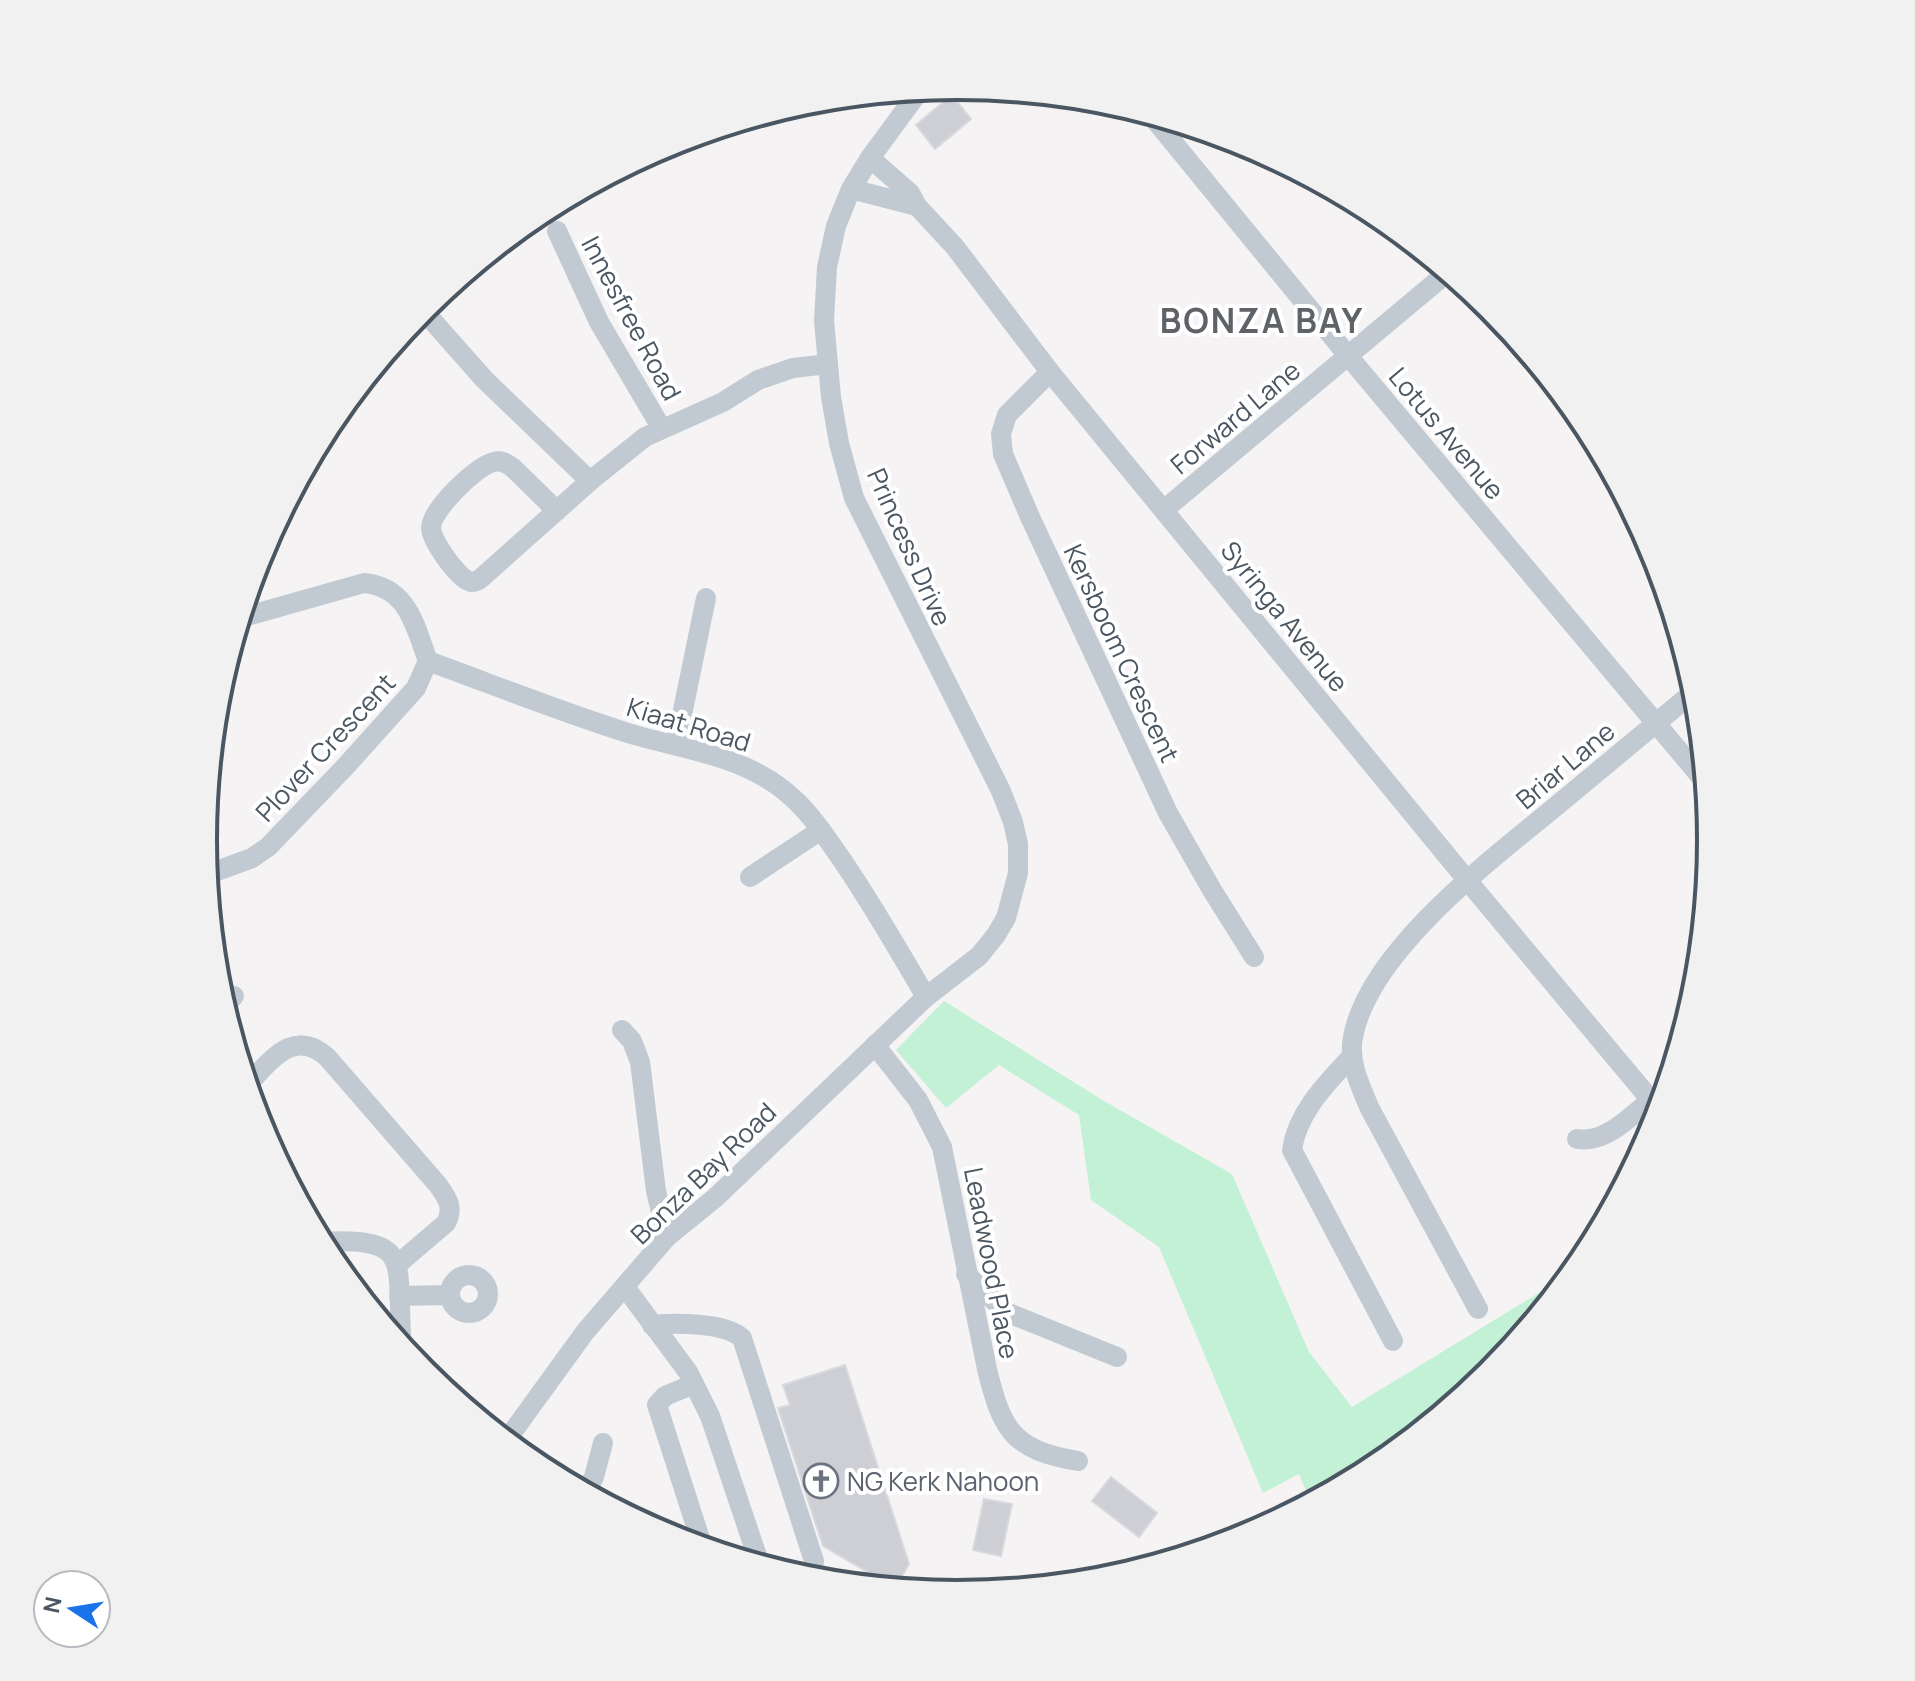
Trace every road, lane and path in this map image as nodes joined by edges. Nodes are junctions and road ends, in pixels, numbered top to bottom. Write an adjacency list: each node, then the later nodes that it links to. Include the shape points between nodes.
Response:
1 (911, 102): 3 (street, Princess Drive)
2 (1162, 129): 9 (street, Lotus Avenue)
3 (870, 158): 4 (street, Princess Drive); 5 (street, Syringa Avenue, via 910,193)
4 (851, 189): 5 (street); 10 (street, Princess Drive, via 827,267)
5 (917, 206): 11 (street, Syringa Avenue, via 955,247)
6 (557, 231): 12 (street, Innesfree Road, via 599,322)
7 (1440, 279): 9 (street, Forward Lane)
8 (431, 320): 13 (street, via 484,379)
9 (1349, 357): 14 (street, Forward Lane); 20 (street, Lotus Avenue)
10 (828, 364): 12 (street, via 771,374); 28 (street, Princess Drive, via 839,443 854,498 1001,791 1018,844 1012,900 996,935 979,956)
11 (1050, 372): 14 (street, Syringa Avenue); 27 (street, Kersboom Crescent, via 1007,415 1001,434 1003,454 1168,813)
12 (662, 429): 13 (street)
13 (590, 481): 15 (street)
14 (1165, 509): 26 (street, Syringa Avenue)
15 (557, 511): 15 (street, via 473,582 460,577 432,534 439,506 494,462 512,467)
16 (706, 598): 21 (street)
17 (252, 615): 18 (street, Plover Crescent, via 364,583 380,585 401,600)
18 (428, 661): 21 (street, Kiaat Road, via 630,734); 24 (street, Plover Crescent, via 416,688 287,829 252,858)
19 (1685, 699): 20 (street, Briar Lane)
20 (1656, 723): 22 (street, Lotus Avenue); 26 (street, Briar Lane)
21 (676, 744): 23 (street, Kiaat Road, via 759,774 797,801)
22 (1694, 769)
23 (821, 830): 25 (street); 28 (street, Kiaat Road)
24 (218, 870)
25 (750, 877)
26 (1467, 880): 31 (street, Briar Lane, via 1389,964 1356,1024); 33 (street, Syringa Avenue)
27 (1254, 957)
28 (926, 997): 30 (street, Bonza Bay Road)
29 (622, 1030): 36 (street, via 640,1062)
30 (875, 1045): 36 (street, Bonza Bay Road); 39 (street, Leadwood Place, via 918,1100 942,1147)
31 (1352, 1056): 43 (street, via 1369,1107); 46 (street, via 1310,1107 1292,1150)
32 (255, 1077): 38 (street, via 288,1047 312,1046 438,1185 451,1214)
33 (1651, 1099)
34 (1647, 1110): 35 (street, via 1610,1132 1588,1141)
35 (1577, 1139)
36 (667, 1237): 40 (street, Bonza Bay Road)
37 (335, 1242): 38 (street, via 375,1244)
38 (398, 1264): 42 (street)
39 (966, 1274): 47 (street, via 1006,1312); 51 (street, Leadwood Place, via 995,1404 1005,1426 1022,1443 1046,1455)
40 (625, 1287): 44 (street); 49 (street, Bonza Bay Road, via 585,1332)
41 (450, 1295): 42 (street)
42 (399, 1296): 45 (street)
43 (1478, 1309)
44 (652, 1325): 48 (street); 55 (street, via 731,1330 742,1338)
45 (401, 1329)
46 (1393, 1341)
47 (1117, 1357)
48 (694, 1384): 53 (street, via 657,1405); 54 (street, via 710,1416)
49 (513, 1432)
50 (603, 1443): 52 (street)
51 (1078, 1461)
52 (590, 1484)
53 (699, 1534)
54 (756, 1553)
55 (813, 1567)

